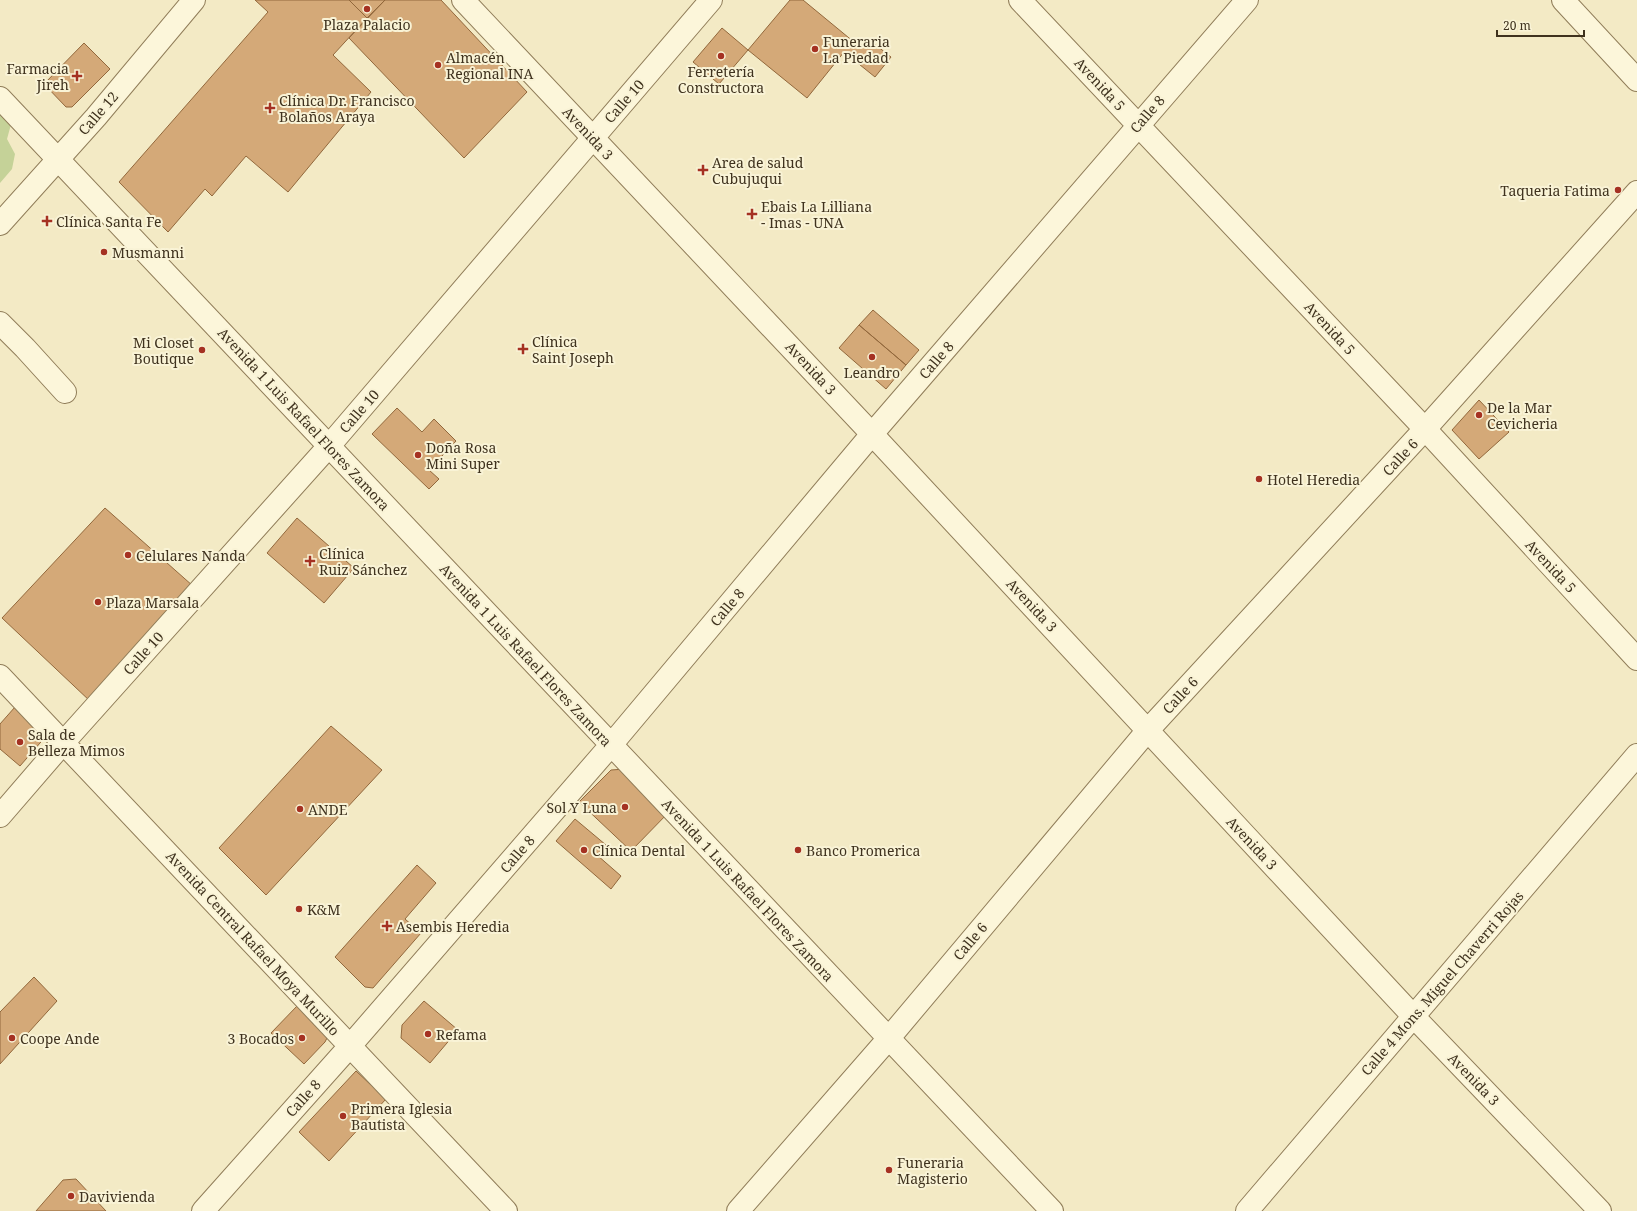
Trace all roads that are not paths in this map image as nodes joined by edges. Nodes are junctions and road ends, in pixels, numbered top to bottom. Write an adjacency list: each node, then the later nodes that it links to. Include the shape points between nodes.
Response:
1 (194, 0): 11 (street, Calle 12)
2 (463, 0): 10 (street, Avenida 3)
3 (711, 0): 10 (street, Calle 10)
4 (1020, 0): 9 (street, Avenida 5)
5 (1247, 0): 9 (street, Calle 8)
6 (1563, 0): 7 (street)
7 (1637, 80)
8 (0, 98): 11 (street, Avenida 1 Luis Rafael Flores Zamora)
9 (1138, 125): 16 (street, Avenida 5); 17 (street, Calle 8)
10 (593, 138): 17 (street, Avenida 3); 18 (street, Calle 10)
11 (58, 159): 13 (street, Calle 12); 18 (street, Avenida 1 Luis Rafael Flores Zamora)
12 (1637, 192): 16 (street, Calle 6)
13 (0, 224)
14 (0, 323): 15 (street)
15 (65, 392)
16 (1425, 429): 19 (street, Avenida 5); 21 (street, Calle 6)
17 (872, 434): 21 (street, Avenida 3); 23 (street, Calle 8)
18 (329, 446): 22 (street, Calle 10); 23 (street, Avenida 1 Luis Rafael Flores Zamora)
19 (1637, 659)
20 (0, 676): 22 (street, Avenida Central Rafael Moya Murillo)
21 (1148, 730): 26 (street, Avenida 3); 27 (street, Calle 6)
22 (63, 743): 25 (street, Calle 10); 28 (street, Avenida Central Rafael Moya Murillo)
23 (611, 745): 27 (street, Avenida 1 Luis Rafael Flores Zamora); 28 (street, Calle 8)
24 (1637, 755): 26 (street, Calle 4 Mons. Miguel Chaverri Rojas)
25 (0, 816)
26 (1414, 1017): 33 (street, Calle 4 Mons. Miguel Chaverri Rojas); 34 (street, Avenida 3)
27 (889, 1038): 31 (street, Calle 6); 32 (street, Avenida 1 Luis Rafael Flores Zamora)
28 (350, 1046): 29 (street, Calle 8); 30 (street, Avenida Central Rafael Moya Murillo)
29 (203, 1211)
30 (506, 1211)
31 (738, 1211)
32 (1052, 1211)
33 (1247, 1211)
34 (1600, 1211)

